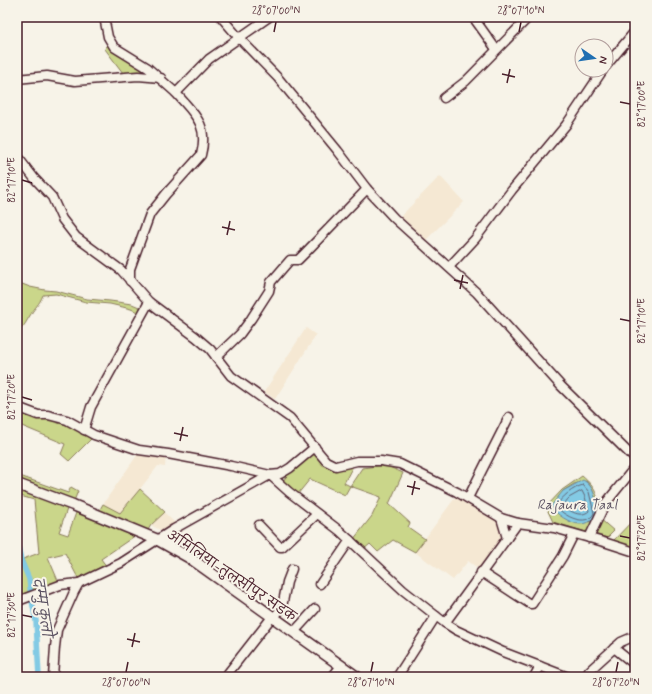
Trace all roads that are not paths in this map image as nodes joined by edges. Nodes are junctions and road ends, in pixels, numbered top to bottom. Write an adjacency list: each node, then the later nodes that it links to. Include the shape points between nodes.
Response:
1 (104, 17): 10 (street, via 108,37 114,47)
2 (221, 17): 7 (street)
3 (269, 17): 7 (street)
4 (472, 17): 8 (street)
5 (529, 17): 8 (street)
6 (635, 31): 9 (street)
7 (240, 39): 13 (street, via 209,59); 16 (street, via 278,78)
8 (496, 49): 14 (street, via 466,81)
9 (614, 56)
10 (161, 78): 12 (street, via 138,76 75,81 47,76); 13 (street)
11 (598, 78): 17 (street, via 566,125 475,239)
12 (17, 79)
13 (176, 93): 18 (street, via 203,129 203,148 201,155 150,214 130,269)
14 (444, 98)
15 (17, 156): 18 (street, via 52,197 62,219 76,237 120,270)
16 (367, 189): 17 (street, via 394,218); 20 (street, via 298,260 290,260 271,282 269,291 240,334)
17 (449, 267): 25 (street, via 477,293 561,386)
18 (130, 281): 19 (street)
19 (149, 302): 20 (street, via 196,337); 23 (street, via 91,407)
20 (216, 357): 24 (street, via 231,376 290,418)
21 (17, 407): 23 (street, via 38,415 67,420)
22 (509, 417): 29 (street)
23 (84, 430): 27 (street, via 139,450)
24 (315, 447): 27 (street, via 290,468 280,474); 29 (street, via 326,461 333,465 357,461 394,462)
25 (635, 459)
26 (635, 468): 36 (street, via 604,504)
27 (270, 475): 30 (street); 37 (street)
28 (17, 484): 37 (main road, अमिलिया-तुलसीपुर सडक)
29 (468, 498): 31 (street)
30 (317, 514): 33 (street, via 282,547); 38 (street)
31 (501, 518): 32 (street); 35 (street)
32 (518, 523): 34 (street, via 545,526); 35 (street)
33 (258, 524)
34 (574, 534): 36 (street); 41 (street, via 532,604)
35 (507, 538): 41 (street)
36 (589, 538): 39 (street)
37 (158, 540): 42 (street, via 121,564); 47 (main road, अमिलिया-तुलसीपुर सडक, via 190,558)
38 (350, 540): 43 (street); 46 (street, via 403,590)
39 (635, 552)
40 (292, 569): 47 (street, via 286,582 282,607)
41 (481, 572): 48 (street)
42 (79, 583): 44 (street, via 60,585); 55 (street, via 57,630)
43 (320, 584)
44 (18, 601)
45 (315, 610): 49 (street)
46 (436, 616): 48 (street); 59 (street)
47 (273, 618): 49 (main road, अमिलिया-तुलसीपुर सडक); 56 (street)
48 (445, 622): 54 (street, via 456,630 503,652)
49 (294, 632): 53 (main road, अमिलिया-तुलसीपुर सडक)
50 (635, 636): 51 (street)
51 (614, 648): 52 (street); 62 (street)
52 (635, 665)
53 (342, 666): 57 (street); 58 (main road, अमिलिया-तुलसीपुर सडक)
54 (540, 666): 60 (street); 61 (street)
55 (53, 677)
56 (225, 677)
57 (332, 677)
58 (357, 677)
59 (397, 677)
60 (534, 677)
61 (568, 677)
62 (586, 677)

